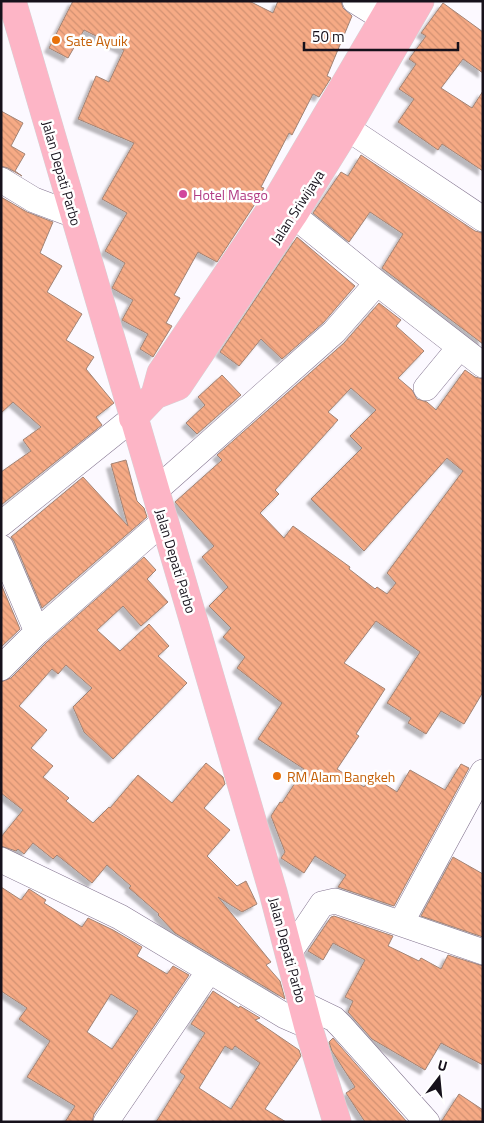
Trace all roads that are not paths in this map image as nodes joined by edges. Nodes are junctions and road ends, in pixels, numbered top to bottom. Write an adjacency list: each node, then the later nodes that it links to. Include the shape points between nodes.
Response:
1 (12, 1): 8 (main road, Jalan Depati Parbo)
2 (355, 1): 4 (street)
3 (420, 1): 5 (main road, Jalan Sriwijaya)
4 (389, 10): 7 (main road, Jalan Sriwijaya)
5 (347, 128): 7 (main road, Jalan Sriwijaya); 9 (street)
6 (1, 180): 8 (street, via 34,200)
7 (284, 209): 10 (street); 14 (main road, Jalan Sriwijaya, via 178,386 155,395)
8 (74, 215): 14 (main road, Jalan Depati Parbo)
9 (483, 219)
10 (377, 284): 11 (street); 15 (street, via 334,332)
11 (459, 348): 12 (street); 13 (street)
12 (483, 365)
13 (426, 388)
14 (133, 418): 15 (main road, Jalan Depati Parbo); 17 (street)
15 (155, 491): 16 (main road, Jalan Depati Parbo)
16 (164, 521): 19 (street); 25 (main road, Jalan Depati Parbo)
17 (1, 524)
18 (1, 547): 19 (street)
19 (32, 638): 20 (street)
20 (1, 668)
21 (483, 772): 23 (street)
22 (1, 860): 26 (street, via 120,917)
23 (401, 923): 24 (street); 25 (street, via 329,901 322,904)
24 (483, 952)
25 (289, 953): 27 (main road, Jalan Depati Parbo)
26 (209, 971): 27 (street, via 285,1016); 28 (street)
27 (305, 1015): 29 (main road, Jalan Depati Parbo); 30 (street, via 334,1019)
28 (106, 1122)
29 (337, 1122)
30 (427, 1122)

